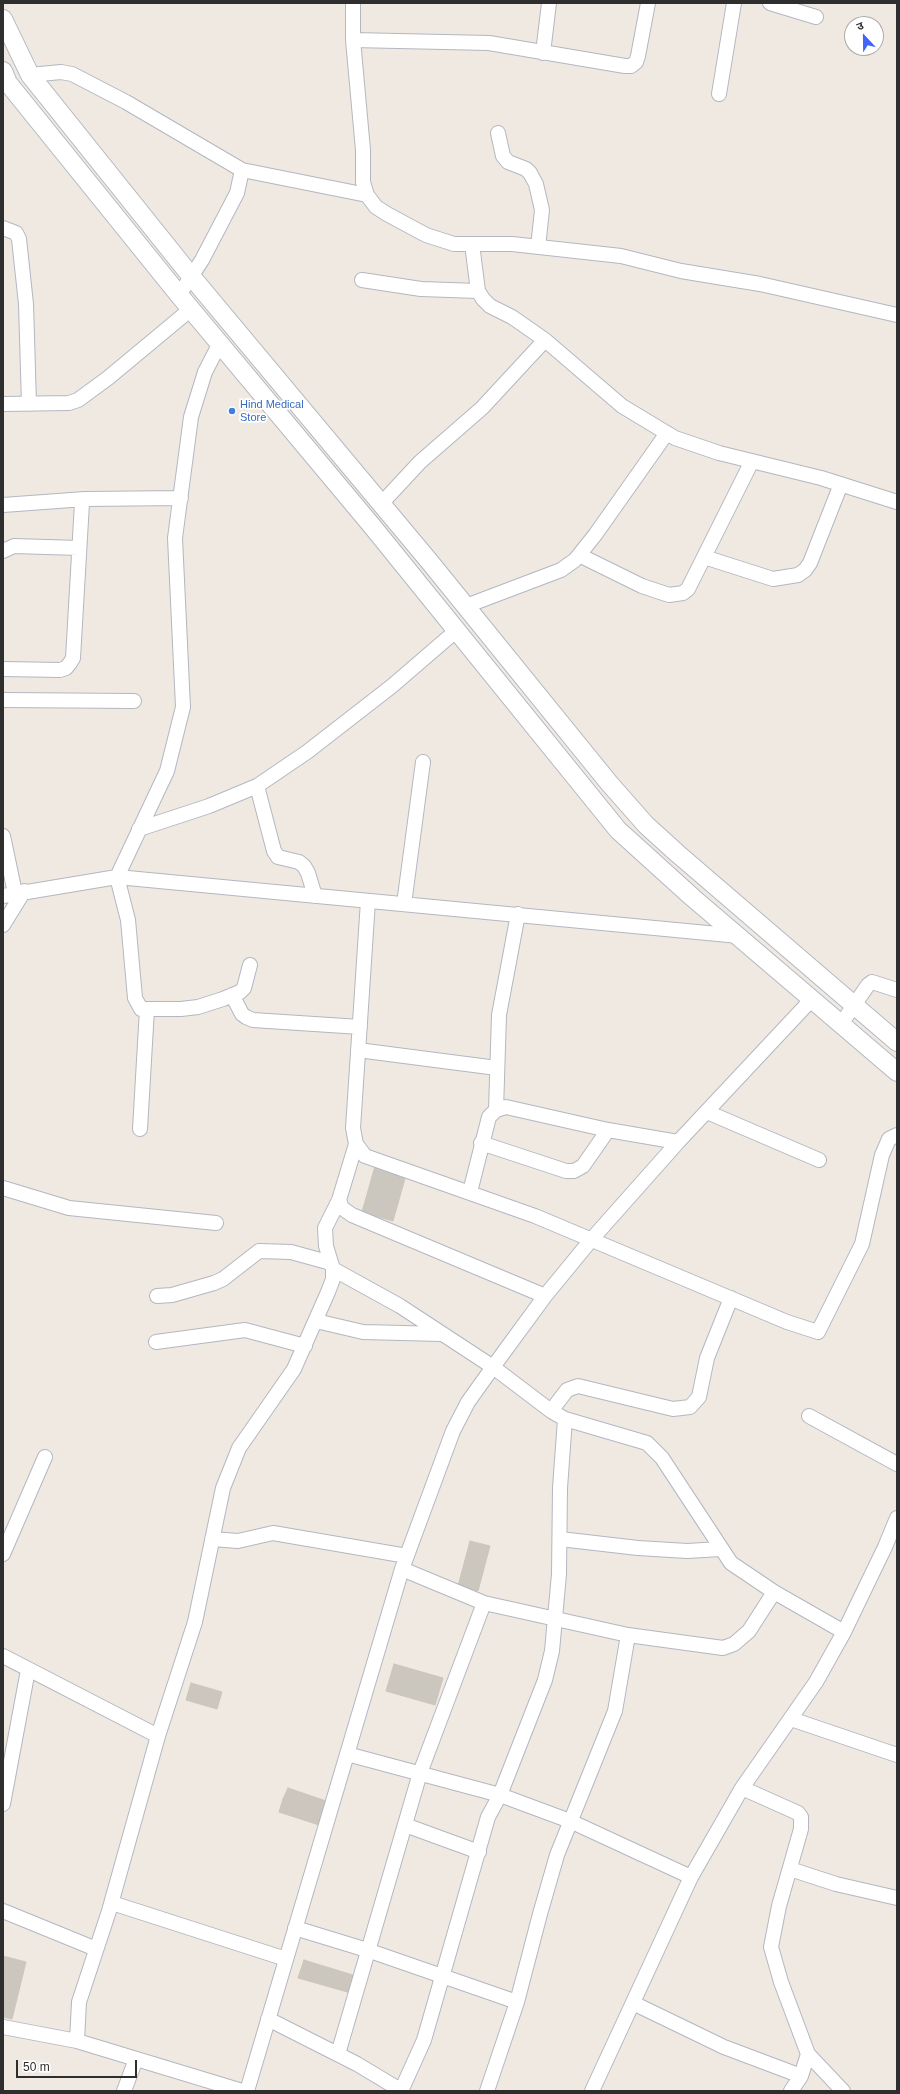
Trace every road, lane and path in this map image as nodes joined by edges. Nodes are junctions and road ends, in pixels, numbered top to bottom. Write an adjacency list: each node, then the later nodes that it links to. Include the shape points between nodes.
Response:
1 (353, 3): 8 (street)
2 (549, 3): 9 (street)
3 (648, 3): 9 (street, via 638,56 631,66)
4 (734, 3): 12 (street)
5 (770, 3): 6 (street)
6 (816, 17)
7 (3, 19): 11 (street)
8 (353, 40): 9 (street, via 489,43); 15 (street, via 364,150 363,182)
9 (543, 53)
10 (3, 71): 22 (street, via 8,83)
11 (30, 75): 14 (street, via 62,72 72,74 126,102); 19 (street)
12 (719, 94)
13 (498, 134): 18 (street, via 503,156 508,162 526,169 536,184 542,210)
14 (242, 170): 15 (street); 19 (street, via 237,193)
15 (367, 195): 17 (street, via 376,207 426,235 454,244)
16 (3, 228): 28 (street, via 16,233 19,239 26,304)
17 (472, 244): 18 (street); 21 (street)
18 (538, 247): 24 (street, via 621,256 681,271 760,284)
19 (191, 276): 22 (street); 35 (street)
20 (362, 280): 21 (street, via 421,289)
21 (478, 290): 25 (street, via 482,299 490,306 512,317)
22 (179, 295): 23 (street)
23 (191, 310): 26 (street); 28 (street, via 78,400 69,403)
24 (897, 315)
25 (545, 340): 29 (street, via 622,406); 35 (street, via 482,408 420,462)
26 (220, 343): 32 (street, via 205,372 191,417); 42 (street)
27 (3, 404): 28 (street)
28 (29, 404)
29 (666, 433): 30 (street, via 719,453); 39 (street)
30 (752, 461): 31 (street); 40 (street)
31 (841, 484): 34 (street); 40 (street, via 810,563 798,574 773,579)
32 (181, 498): 33 (street); 48 (street, via 175,538 184,707 167,771)
33 (85, 499): 36 (street); 37 (street, via 82,503)
34 (897, 502)
35 (381, 504): 41 (street)
36 (3, 505)
37 (79, 548): 38 (street, via 14,546); 43 (street, via 70,663 60,670)
38 (3, 551)
39 (579, 555): 40 (street, via 636,583 669,595 683,593 688,589); 41 (street, via 561,570)
40 (704, 557)
41 (466, 606): 62 (street, via 646,825)
42 (457, 630): 47 (street, via 392,686 307,752); 57 (street, via 618,830)
43 (3, 669)
44 (3, 700): 45 (street)
45 (134, 701)
46 (422, 762): 54 (street)
47 (257, 786): 48 (street, via 209,806); 52 (street, via 274,851 278,857 299,862 304,866)
48 (139, 829): 50 (street)
49 (3, 836): 51 (street)
50 (117, 877): 51 (street); 52 (street); 63 (street, via 128,920 135,998 141,1009)
51 (14, 893): 56 (street)
52 (315, 896): 53 (street)
53 (368, 900): 54 (street); 65 (street)
54 (404, 904): 55 (street)
55 (518, 914): 57 (street); 68 (street, via 499,1015)
56 (3, 925)
57 (738, 936): 61 (street)
58 (250, 965): 60 (street, via 244,988)
59 (897, 990): 62 (street, via 872,982)
60 (232, 995): 63 (street, via 198,1007); 65 (street, via 242,1014 253,1020)
61 (812, 999): 64 (street); 71 (street)
62 (854, 1005): 64 (street); 66 (street)
63 (147, 1010): 72 (street)
64 (841, 1024): 69 (street)
65 (360, 1027): 67 (street)
66 (897, 1042)
67 (358, 1050): 68 (street); 77 (street, via 353,1128)
68 (497, 1068): 70 (street)
69 (897, 1072)
70 (496, 1110): 73 (street, via 506,1107); 76 (street, via 489,1118)
71 (707, 1112): 75 (street); 78 (street)
72 (140, 1129)
73 (608, 1130): 75 (street); 76 (street, via 583,1166 574,1171 566,1171)
74 (897, 1136): 87 (street, via 889,1138 882,1155 862,1244 818,1332)
75 (678, 1142): 83 (street)
76 (481, 1143): 80 (street)
77 (356, 1144): 80 (street, via 365,1156); 81 (street)
78 (819, 1160)
79 (3, 1188): 82 (street, via 69,1208)
80 (470, 1192): 83 (street)
81 (339, 1200): 84 (street, via 325,1228 325,1241); 86 (street, via 342,1208 352,1215)
82 (216, 1223)
83 (590, 1240): 86 (street); 87 (street)
84 (332, 1266): 85 (street, via 291,1252 259,1252 214,1283 172,1295); 88 (street, via 333,1279); 89 (street, via 400,1306)
85 (157, 1296)
86 (545, 1296): 92 (street)
87 (731, 1298): 93 (street, via 707,1358 699,1397 690,1406 673,1409 578,1386 567,1390)
88 (316, 1321): 89 (street, via 363,1332); 91 (street)
89 (441, 1334): 92 (street)
90 (156, 1342): 91 (street, via 245,1330)
91 (304, 1346): 99 (street, via 294,1369 239,1448 222,1488)
92 (493, 1367): 93 (street); 103 (street, via 468,1402 453,1431)
93 (551, 1411): 95 (street)
94 (809, 1416): 97 (street)
95 (565, 1419): 100 (street, via 561,1453); 101 (street, via 647,1443 662,1458)
96 (45, 1457): 102 (street)
97 (897, 1464)
98 (897, 1518): 107 (street)
99 (212, 1538): 103 (street, via 238,1541 272,1533); 112 (street, via 195,1622)
100 (560, 1539): 101 (street, via 638,1548 687,1551); 106 (street)
101 (721, 1549): 104 (street, via 731,1563)
102 (3, 1554)
103 (405, 1562): 105 (street); 113 (street)
104 (774, 1592): 107 (street); 108 (street, via 749,1631 734,1644 724,1648)
105 (484, 1603): 106 (street); 115 (street)
106 (556, 1620): 108 (street); 117 (street, via 545,1680)
107 (844, 1632): 111 (street, via 816,1682)
108 (628, 1635): 119 (street, via 615,1711)
109 (3, 1656): 110 (street)
110 (28, 1670): 112 (street); 118 (street)
111 (791, 1719): 114 (street); 116 (street)
112 (158, 1736): 125 (street)
113 (347, 1754): 115 (street); 127 (street)
114 (897, 1755)
115 (420, 1774): 117 (street); 120 (street)
116 (742, 1788): 122 (street, via 798,1813 801,1817 801,1830); 123 (street)
117 (500, 1795): 119 (street); 121 (street, via 488,1817)
118 (3, 1804)
119 (570, 1821): 123 (street); 132 (street, via 540,1914)
120 (405, 1825): 121 (street); 129 (street)
121 (479, 1852): 131 (street, via 451,1941)
122 (790, 1869): 124 (street, via 836,1884); 138 (street, via 776,1918 771,1947)
123 (691, 1877): 133 (street)
124 (897, 1898)
125 (112, 1903): 128 (street); 130 (street)
126 (3, 1911): 128 (street)
127 (295, 1928): 129 (street); 130 (street)
128 (96, 1949): 136 (street, via 79,2002)
129 (367, 1950): 131 (street); 137 (street)
130 (286, 1959): 134 (street)
131 (443, 1977): 132 (street); 144 (street, via 424,2040)
132 (517, 2002): 145 (street)
133 (633, 2003): 140 (street, via 718,2044); 146 (street)
134 (268, 2019): 137 (street); 143 (street)
135 (3, 2027): 136 (street)
136 (77, 2041): 139 (street)
137 (338, 2054): 144 (street)
138 (808, 2054): 140 (street); 148 (street)
139 (136, 2059): 141 (street); 142 (street)
140 (801, 2076): 147 (street)
141 (124, 2091)
142 (242, 2091)
143 (247, 2091)
144 (402, 2091)
145 (487, 2091)
146 (592, 2091)
147 (791, 2091)
148 (843, 2091)

